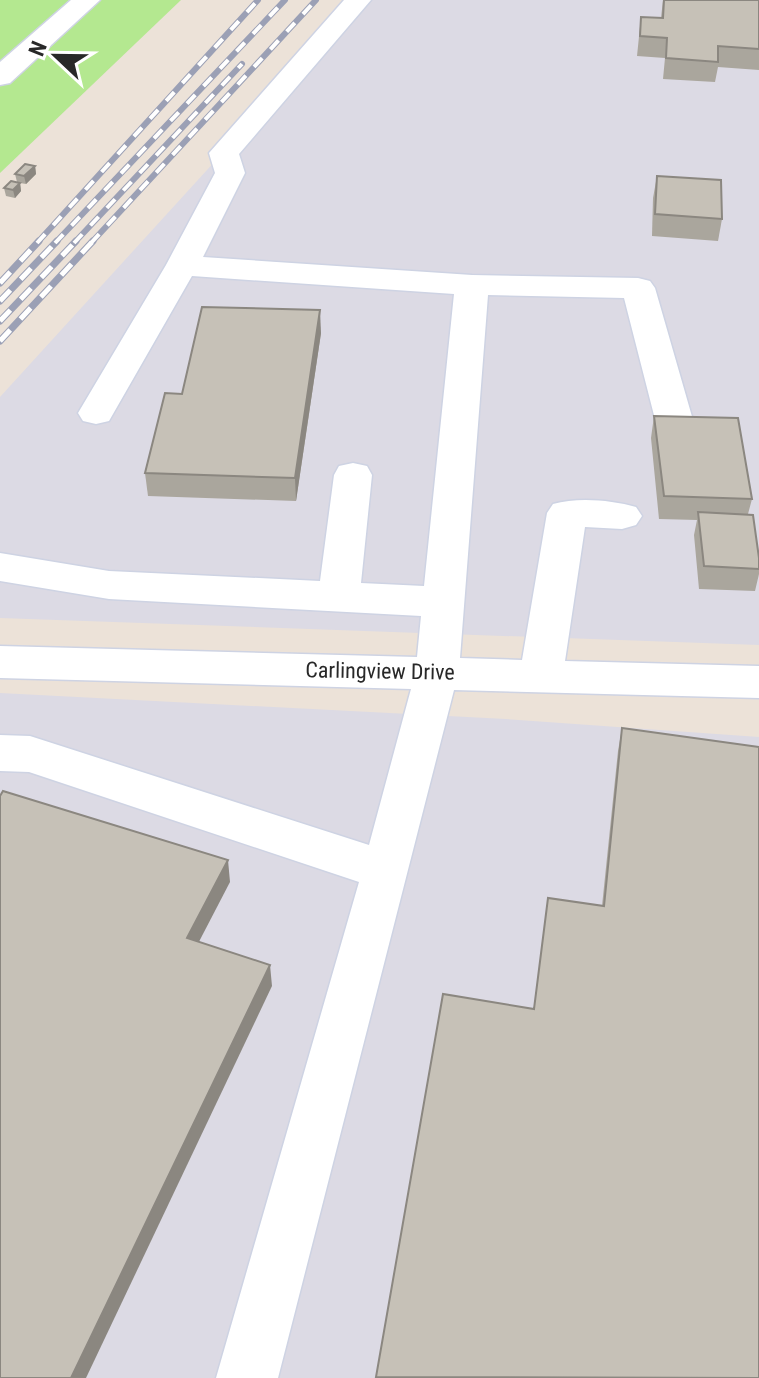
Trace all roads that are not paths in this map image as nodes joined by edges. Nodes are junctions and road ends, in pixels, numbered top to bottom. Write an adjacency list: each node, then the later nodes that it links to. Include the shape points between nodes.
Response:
1 (87, 0): 3 (street)
2 (358, 0): 4 (street, via 224,153 230,173)
3 (0, 77)
4 (182, 265): 5 (street); 6 (street)
5 (472, 285): 7 (street, via 638,288); 12 (street)
6 (96, 413)
7 (676, 427)
8 (353, 475): 11 (street)
9 (622, 516): 15 (street, via 567,513)
10 (0, 567): 11 (street, via 109,585)
11 (339, 597): 12 (street)
12 (443, 602): 14 (street)
13 (0, 662): 14 (street, Carlingview Drive)
14 (437, 672): 15 (street, Carlingview Drive); 18 (street)
15 (541, 675): 16 (street, Carlingview Drive)
16 (759, 682)
17 (0, 753): 18 (street, via 30,754)
18 (386, 871): 19 (street)
19 (247, 1378)

